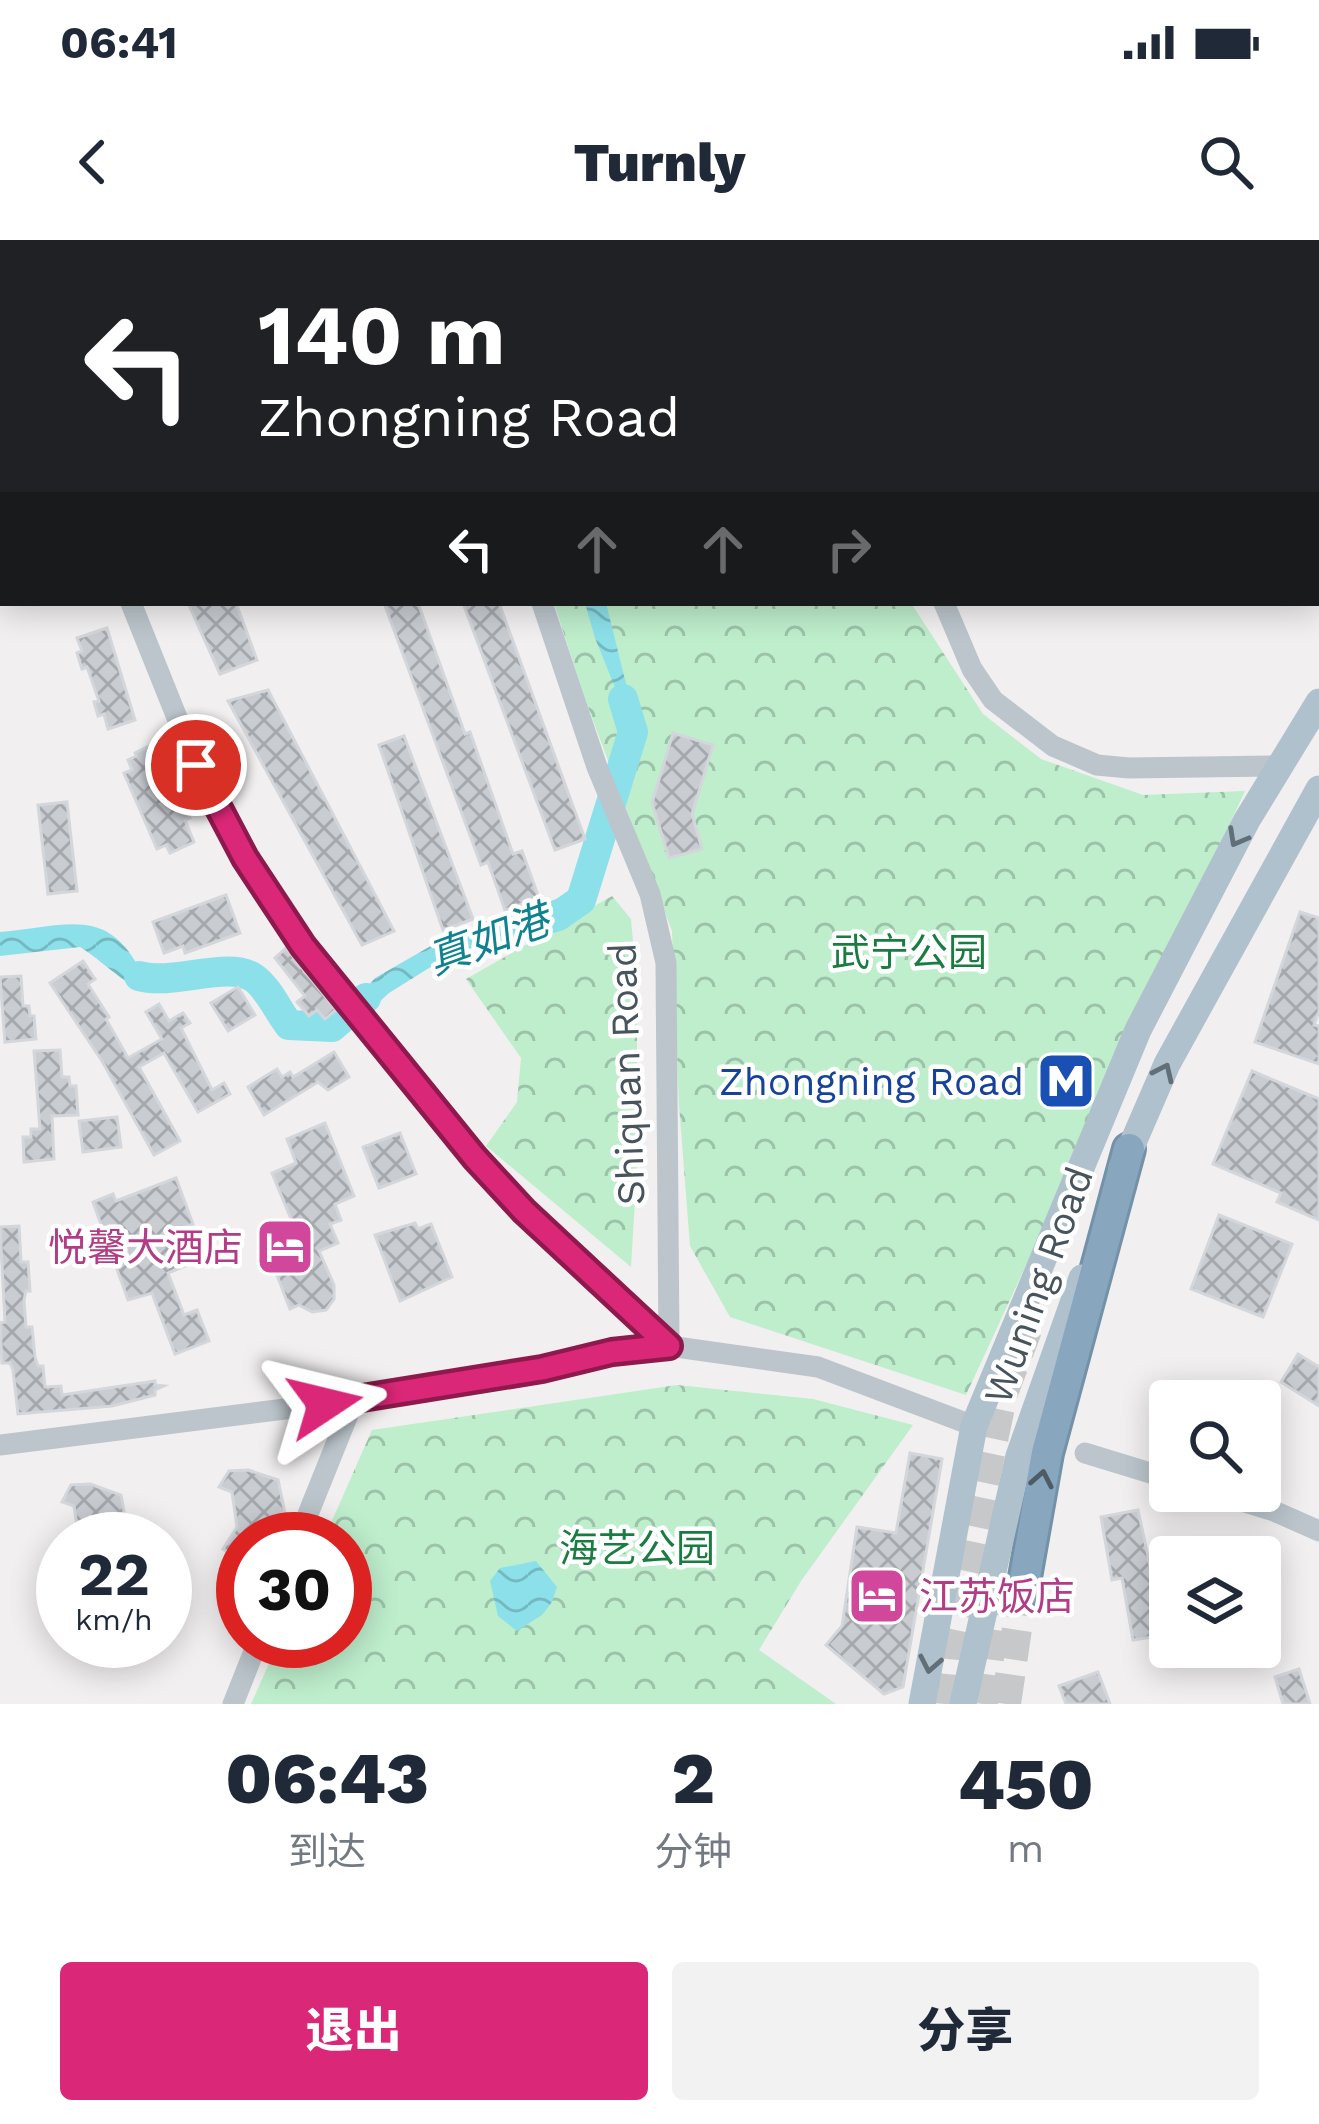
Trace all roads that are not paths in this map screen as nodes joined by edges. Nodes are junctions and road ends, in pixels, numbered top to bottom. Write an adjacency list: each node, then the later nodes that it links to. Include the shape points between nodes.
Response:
1 (131, 606): 8 (street, via 196,765 303,946 475,1158)
2 (543, 606): 8 (street, Shiquan Road, via 650,894 666,963)
3 (945, 606): 5 (street, via 993,700 1053,746 1097,765 1129,768)
4 (1319, 702): 5 (main road)
5 (1279, 766): 10 (main road, one-way to 10, via 1138,1030)
6 (1319, 789): 7 (main road, Wuning Road, one-way to 6, via 1167,1064)
7 (1129, 1149): 17 (highway, one-way to 7, via 1047,1453); 21 (main road, Wuning Road, via 1018,1456)
8 (669, 1346): 9 (street); 10 (street, via 818,1367)
9 (355, 1397): 11 (street); 14 (street)
10 (974, 1426): 20 (main road, one-way to 20)
11 (0, 1445)
12 (1084, 1453): 13 (street)
13 (1149, 1473)
14 (309, 1512)
15 (1276, 1512): 16 (street)
16 (1319, 1531)
17 (1022, 1594)
18 (247, 1668): 19 (street)
19 (233, 1704)
20 (922, 1704)
21 (964, 1704)

